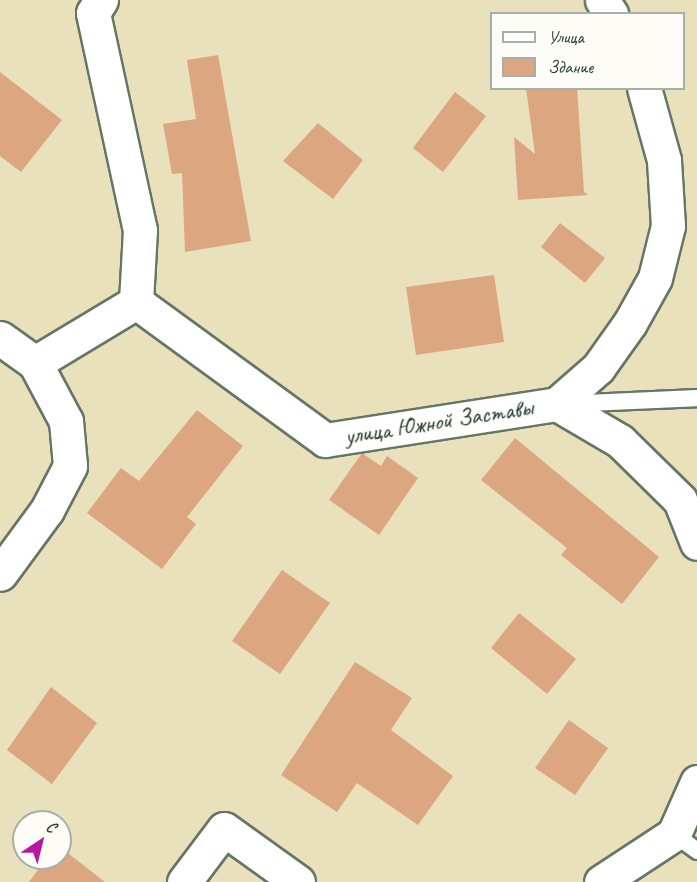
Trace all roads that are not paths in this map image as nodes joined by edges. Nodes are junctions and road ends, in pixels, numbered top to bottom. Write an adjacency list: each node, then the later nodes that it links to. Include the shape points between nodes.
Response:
1 (92, 4): 3 (street, via 140,230)
2 (645, 90): 7 (street, via 664,160 668,226 655,278 598,368)
3 (136, 302): 5 (street); 7 (street, улица Южной Заставы, via 324,440)
4 (0, 338): 5 (street)
5 (35, 363): 9 (street, via 66,421 70,466 46,510)
6 (697, 398): 7 (lane)
7 (557, 404): 8 (street, улица Южной Заставы, via 629,450 680,500)
8 (697, 543)
9 (0, 574)
10 (697, 782): 11 (street)
11 (685, 843): 14 (street)
12 (184, 882): 13 (street, via 224,829)
13 (298, 882)
14 (602, 882)

